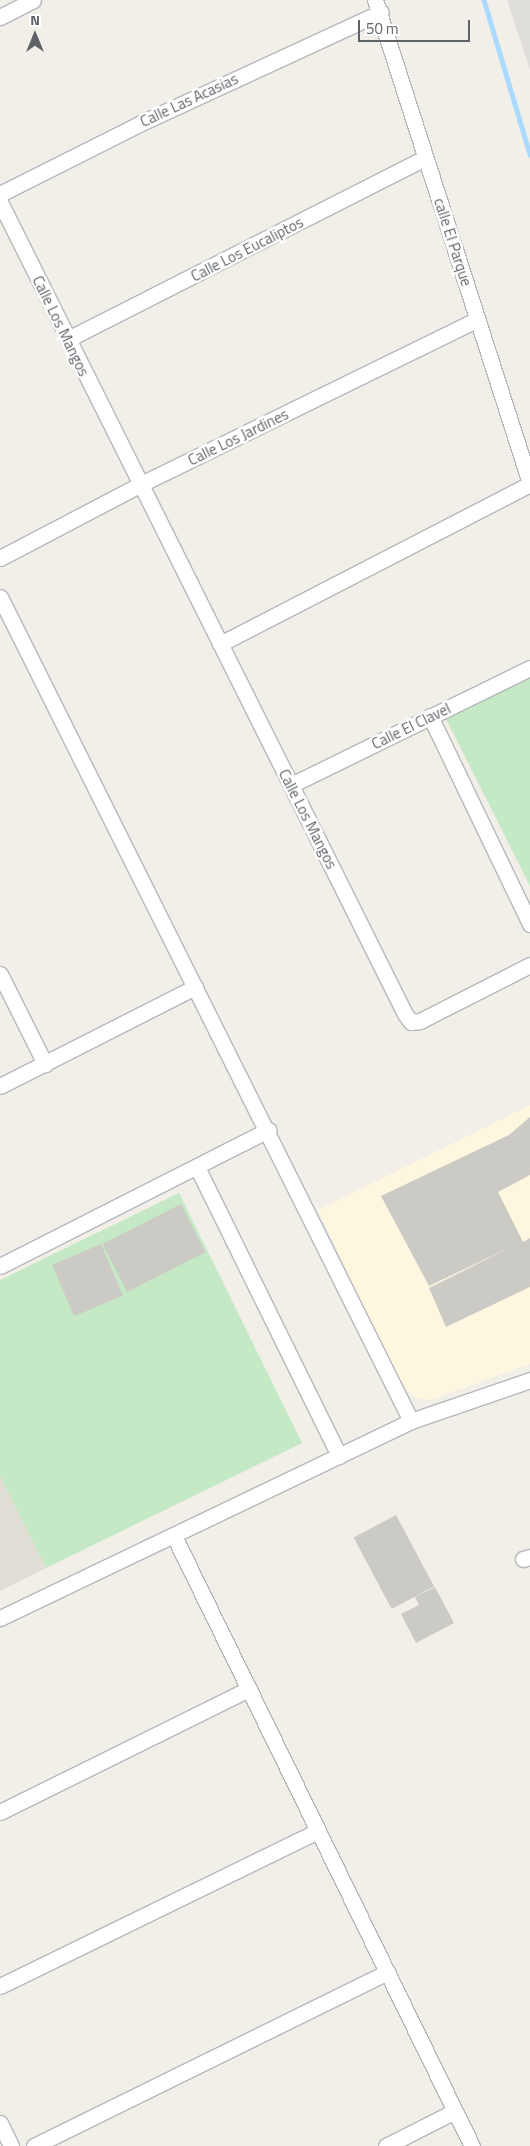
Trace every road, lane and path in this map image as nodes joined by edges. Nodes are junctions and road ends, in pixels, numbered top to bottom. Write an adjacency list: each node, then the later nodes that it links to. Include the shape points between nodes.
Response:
1 (34, 0): 3 (street)
2 (378, 6): 4 (street, calle El Parque); 5 (street, Calle Las Acasias)
3 (0, 17)
4 (425, 158): 7 (street, calle El Parque); 8 (street, Calle Los Eucaliptos)
5 (0, 194)
6 (0, 202): 8 (street, Calle Los Mangos)
7 (478, 319): 9 (street, calle El Parque); 10 (street, Calle Los Jardines)
8 (68, 339): 10 (street, Calle Los Mangos)
9 (530, 484): 13 (street)
10 (142, 491): 11 (street, Calle Los Jardines); 13 (street, Calle Los Mangos)
11 (0, 558)
12 (0, 597): 20 (street)
13 (220, 644): 16 (street, Calle Los Mangos)
14 (530, 668): 15 (street, Calle El Clavel)
15 (430, 716): 16 (street, Calle El Clavel); 17 (street)
16 (292, 786): 18 (street, Calle Los Mangos, via 411,1022)
17 (530, 924)
18 (530, 965)
19 (0, 974): 21 (street)
20 (195, 987): 21 (street); 23 (street)
21 (45, 1064): 22 (street)
22 (0, 1086)
23 (268, 1130): 24 (street); 27 (street)
24 (197, 1167): 25 (street); 28 (street)
25 (0, 1266)
26 (530, 1380): 27 (street)
27 (411, 1421): 28 (street)
28 (339, 1456): 29 (street)
29 (174, 1536): 30 (street); 31 (street)
30 (0, 1618)
31 (249, 1689): 32 (street); 33 (street)
32 (0, 1812)
33 (318, 1831): 34 (street); 35 (street)
34 (387, 1972): 36 (street); 39 (street)
35 (0, 1986)
36 (455, 2111): 40 (street); 41 (street)
37 (0, 2123): 38 (street)
38 (12, 2146)
39 (34, 2146)
40 (386, 2146)
41 (472, 2146)

